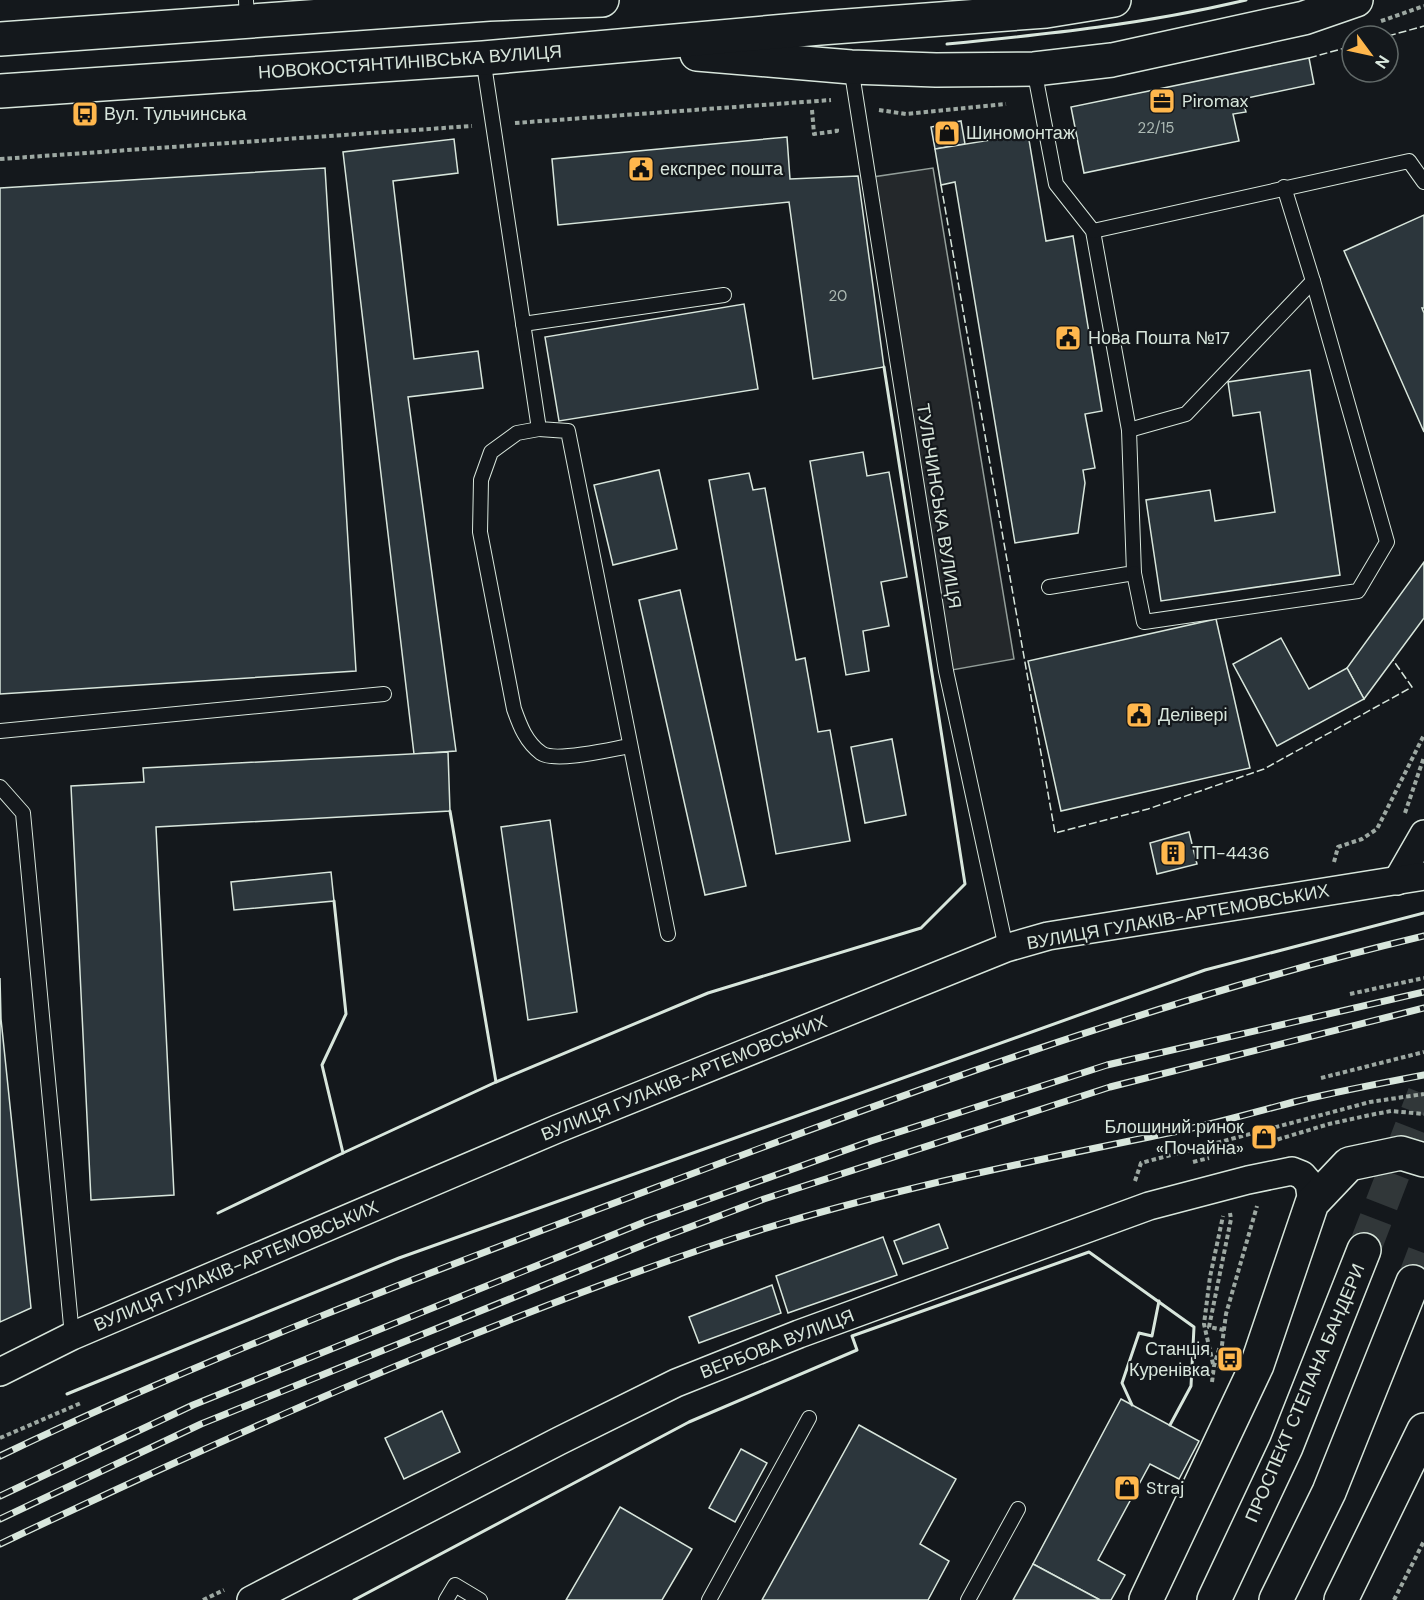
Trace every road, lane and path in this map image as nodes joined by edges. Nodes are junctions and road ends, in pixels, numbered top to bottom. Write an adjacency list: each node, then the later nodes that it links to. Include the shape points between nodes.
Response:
1 (602, 0): 5 (main road)
2 (1114, 0): 9 (main road, НОВОКОСТЯНТИНІВСЬКА ВУЛИЦЯ, via 1046,11)
3 (1356, 0): 12 (main road, via 1304,18 1112,60)
4 (1424, 6): 7 (path)
5 (296, 8): 6 (main road)
6 (246, 11): 8 (main road)
7 (1380, 21)
8 (0, 39)
9 (606, 47): 10 (main road, НОВОКОСТЯНТИНІВСЬКА ВУЛИЦЯ); 11 (main road)
10 (483, 58): 13 (main road, НОВОКОСТЯНТИНІВСЬКА ВУЛИЦЯ); 18 (lane)
11 (850, 67): 12 (main road, via 936,70); 14 (lane, ТУЛЬЧИНСЬКА ВУЛИЦЯ)
12 (1037, 85): 14 (path, via 906,114); 22 (lane, via 1056,184)
13 (0, 91)
14 (858, 108): 41 (lane, ТУЛЬЧИНСЬКА ВУЛИЦЯ, via 946,671)
15 (812, 110): 17 (path, via 814,134 837,131)
16 (835, 110): 18 (path, via 834,99)
17 (836, 121)
18 (492, 125): 19 (path); 25 (lane)
19 (0, 159)
20 (1424, 182): 21 (lane, via 1409,161)
21 (1284, 188): 22 (lane); 23 (lane)
22 (1094, 231): 27 (lane)
23 (1313, 281): 27 (lane, via 1186,414); 28 (lane, via 1387,542 1358,591 1144,622)
24 (724, 296): 25 (lane)
25 (523, 324): 26 (lane)
26 (539, 429): 33 (lane, via 568,430); 33 (lane, via 517,433 491,452 481,480 480,532 514,709 523,734 542,754 555,758)
27 (1129, 430): 28 (lane)
28 (1134, 573): 29 (lane)
29 (1048, 587)
30 (384, 694): 31 (lane)
31 (0, 731)
32 (1424, 735): 37 (path, via 1377,830 1338,847)
33 (630, 746): 40 (lane)
34 (1424, 757): 36 (path)
35 (0, 787): 56 (lane, via 23,813)
36 (1413, 828): 39 (street)
37 (1333, 866)
38 (1424, 876): 39 (street, ВУЛИЦЯ ГУЛАКІВ-АРТЕМОВСЬКИХ)
39 (1397, 881): 41 (street, ВУЛИЦЯ ГУЛАКІВ-АРТЕМОВСЬКИХ, via 1047,936)
40 (668, 934)
41 (1006, 948): 56 (street, ВУЛИЦЯ ГУЛАКІВ-АРТЕМОВСЬКИХ, via 557,1130)
42 (1424, 978): 43 (path)
43 (1350, 994)
44 (1424, 1052): 45 (path)
45 (1321, 1078)
46 (1424, 1094): 50 (path, via 1370,1102 1141,1163)
47 (1424, 1114): 48 (path, via 1391,1111 1370,1115)
48 (1251, 1148)
49 (1424, 1160): 53 (main road, via 1401,1152 1349,1164)
50 (1134, 1185)
51 (1223, 1186): 52 (path, via 1231,1219 1209,1327 1224,1330); 53 (street, ВЕРБОВА ВУЛИЦЯ, via 1292,1171 1309,1183); 57 (path, via 1224,1218 1204,1324); 67 (street, ВЕРБОВА ВУЛИЦЯ, via 1149,1206 676,1383)
52 (1258, 1203)
53 (1312, 1203): 72 (main road, via 1257,1365)
54 (1364, 1250): 73 (main road, ПРОСПЕКТ СТЕПАНА БАНДЕРИ, via 1286,1447)
55 (1413, 1282): 74 (main road, via 1329,1492)
56 (72, 1336): 58 (street, ВУЛИЦЯ ГУЛАКІВ-АРТЕМОВСЬКИХ)
57 (1214, 1366)
58 (0, 1372)
59 (81, 1403): 62 (path)
60 (809, 1418): 70 (lane)
61 (1424, 1430): 65 (main road)
62 (0, 1438)
63 (1424, 1452): 65 (lane)
64 (1018, 1509): 71 (lane)
65 (1374, 1532): 75 (main road)
66 (1424, 1541): 76 (path)
67 (252, 1600)
68 (446, 1600): 69 (lane, via 455,1585)
69 (480, 1600)
70 (709, 1600)
71 (968, 1600)
72 (1146, 1600)
73 (1214, 1600)
74 (1276, 1600)
75 (1341, 1600)
76 (1394, 1600)

